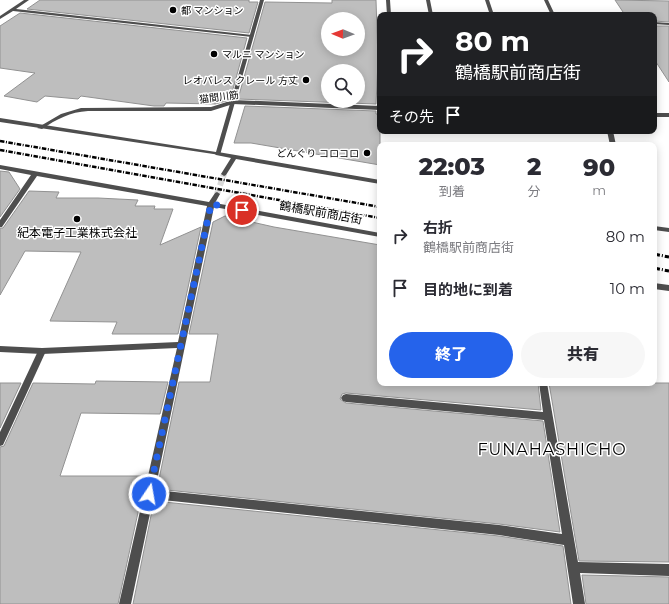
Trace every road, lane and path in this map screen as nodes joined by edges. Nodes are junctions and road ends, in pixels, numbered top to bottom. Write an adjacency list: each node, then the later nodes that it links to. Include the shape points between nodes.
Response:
1 (27, 0): 7 (street)
2 (262, 0): 15 (street)
3 (388, 0): 8 (street)
4 (428, 0): 9 (street)
5 (487, 0): 10 (street)
6 (546, 0): 11 (street)
7 (12, 10): 12 (street); 15 (street)
8 (389, 12)
9 (430, 12)
10 (491, 12)
11 (552, 12)
12 (0, 18)
13 (657, 23): 14 (street)
14 (669, 24)
15 (252, 36): 16 (street)
16 (233, 102): 17 (street, 猫間川筋); 21 (street, 猫間川筋, via 211,109 74,110 56,117); 22 (street)
17 (377, 108)
18 (657, 115): 19 (street)
19 (669, 115)
20 (0, 120): 21 (street)
21 (40, 128): 22 (street)
22 (218, 154): 23 (street)
23 (235, 156): 26 (street); 27 (street)
24 (0, 167): 25 (street, 鶴橋駅前商店街)
25 (35, 174): 29 (street, 鶴橋駅前商店街); 30 (street)
26 (224, 174)
27 (377, 181)
28 (216, 194): 29 (street)
29 (211, 204): 33 (street, 鶴橋駅前商店街); 36 (street)
30 (0, 225)
31 (657, 228): 32 (street)
32 (669, 230)
33 (377, 234)
34 (657, 286): 35 (street)
35 (669, 288)
36 (182, 345): 38 (street); 43 (street)
37 (0, 349): 38 (street)
38 (42, 351): 42 (street)
39 (543, 386): 41 (street)
40 (346, 398): 41 (street)
41 (548, 416): 44 (street)
42 (0, 442)
43 (149, 494): 44 (street, via 499,530); 47 (street)
44 (568, 540): 45 (street)
45 (572, 567): 46 (street); 48 (street)
46 (669, 570)
47 (126, 604)
48 (579, 604)

